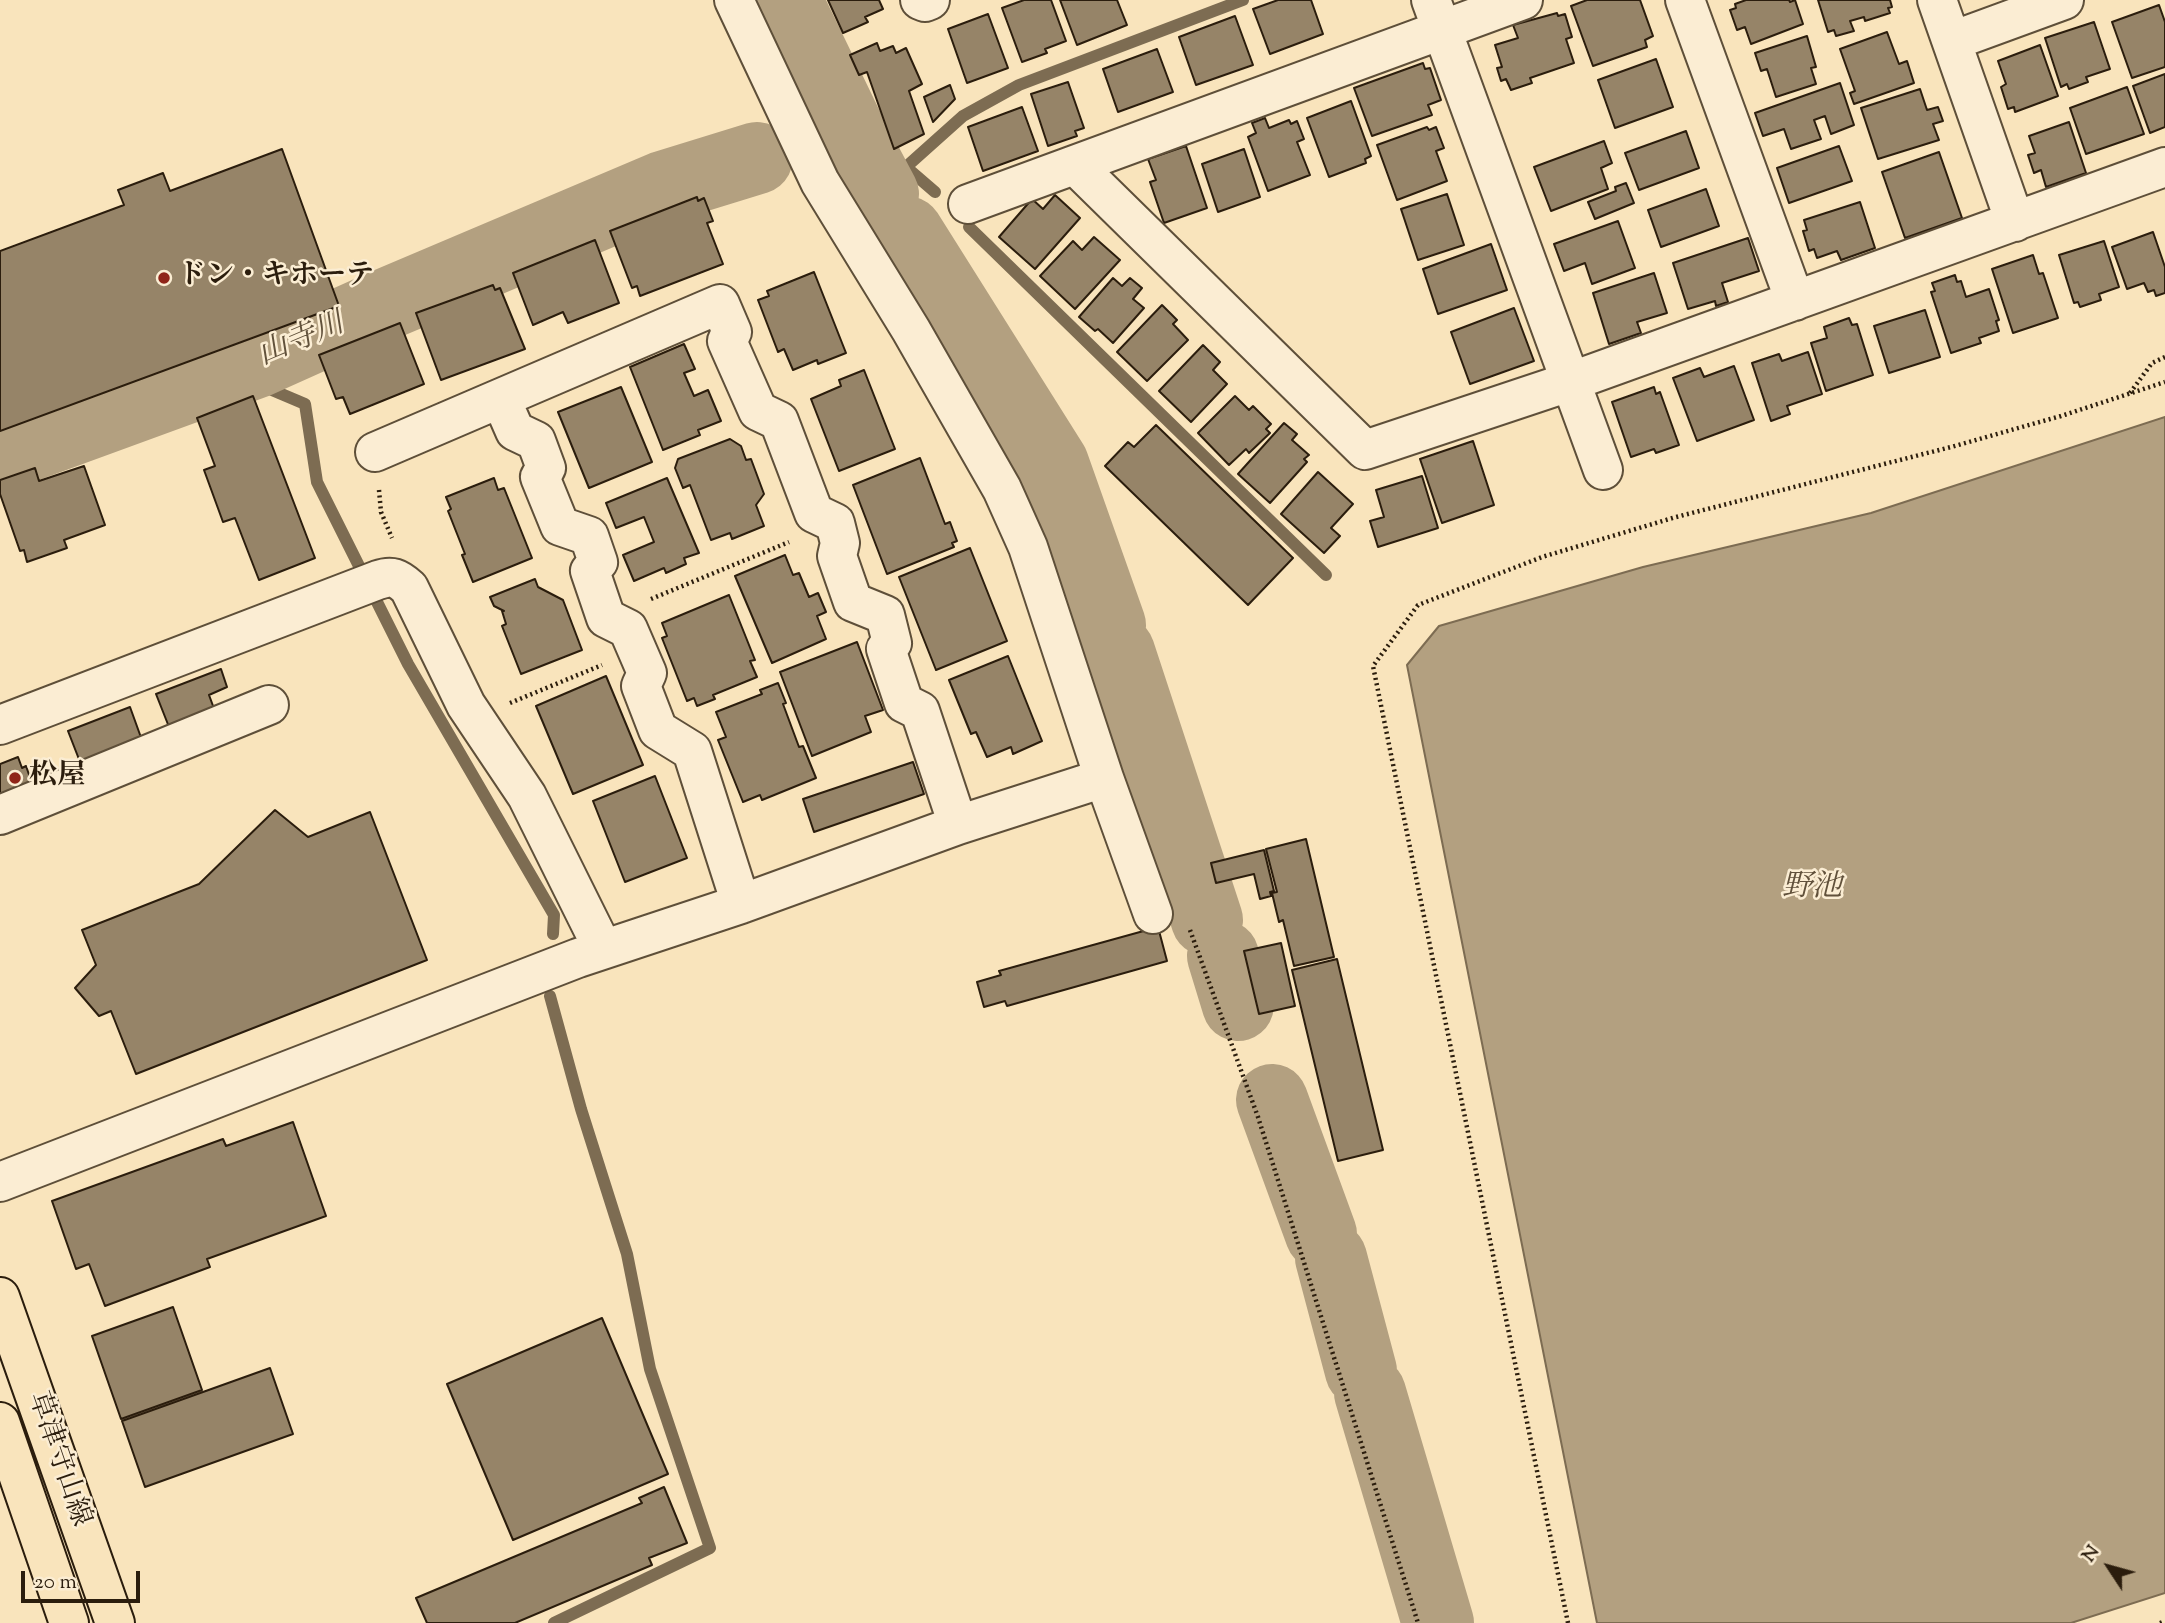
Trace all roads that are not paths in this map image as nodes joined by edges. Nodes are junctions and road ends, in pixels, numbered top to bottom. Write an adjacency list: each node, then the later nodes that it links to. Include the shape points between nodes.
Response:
1 (734, 0): 21 (street, via 820,182 1002,489 1028,547)
2 (920, 0): 3 (street)
3 (930, 0)
4 (1523, 0): 8 (street)
5 (1685, 0): 14 (street)
6 (1937, 0): 9 (street)
7 (2064, 0): 9 (street)
8 (1436, 14): 10 (street); 15 (street)
9 (1952, 41): 13 (street)
10 (1076, 166): 12 (street); 15 (street, via 1365,450)
11 (2165, 167): 13 (street)
12 (968, 204)
13 (2015, 222): 14 (street)
14 (1795, 301): 15 (street)
15 (1572, 381): 18 (street)
16 (502, 399): 17 (street); 23 (street, via 720,304 732,332 727,341 758,411 779,421 814,513 835,523 840,543 837,556 853,602 886,615 892,643 886,649 904,703 920,710); 24 (street, via 516,431 536,441 546,468 540,477 560,526 589,536 598,562 590,571 606,618 628,629 647,673 641,686 658,730 692,751)
17 (376, 452)
18 (1603, 470)
19 (269, 705): 22 (street)
20 (0, 725): 26 (street, via 378,580 399,578 409,588 466,705 527,796)
21 (1104, 778): 23 (street); 25 (street)
22 (0, 815)
23 (958, 825): 24 (street)
24 (741, 904): 26 (street)
25 (1170, 918)
26 (603, 949): 27 (street)
27 (0, 1182)
28 (0, 1297): 31 (main road, 草津守山線)
29 (0, 1422): 30 (main road, 草津守山線)
30 (69, 1623)
31 (115, 1623)

